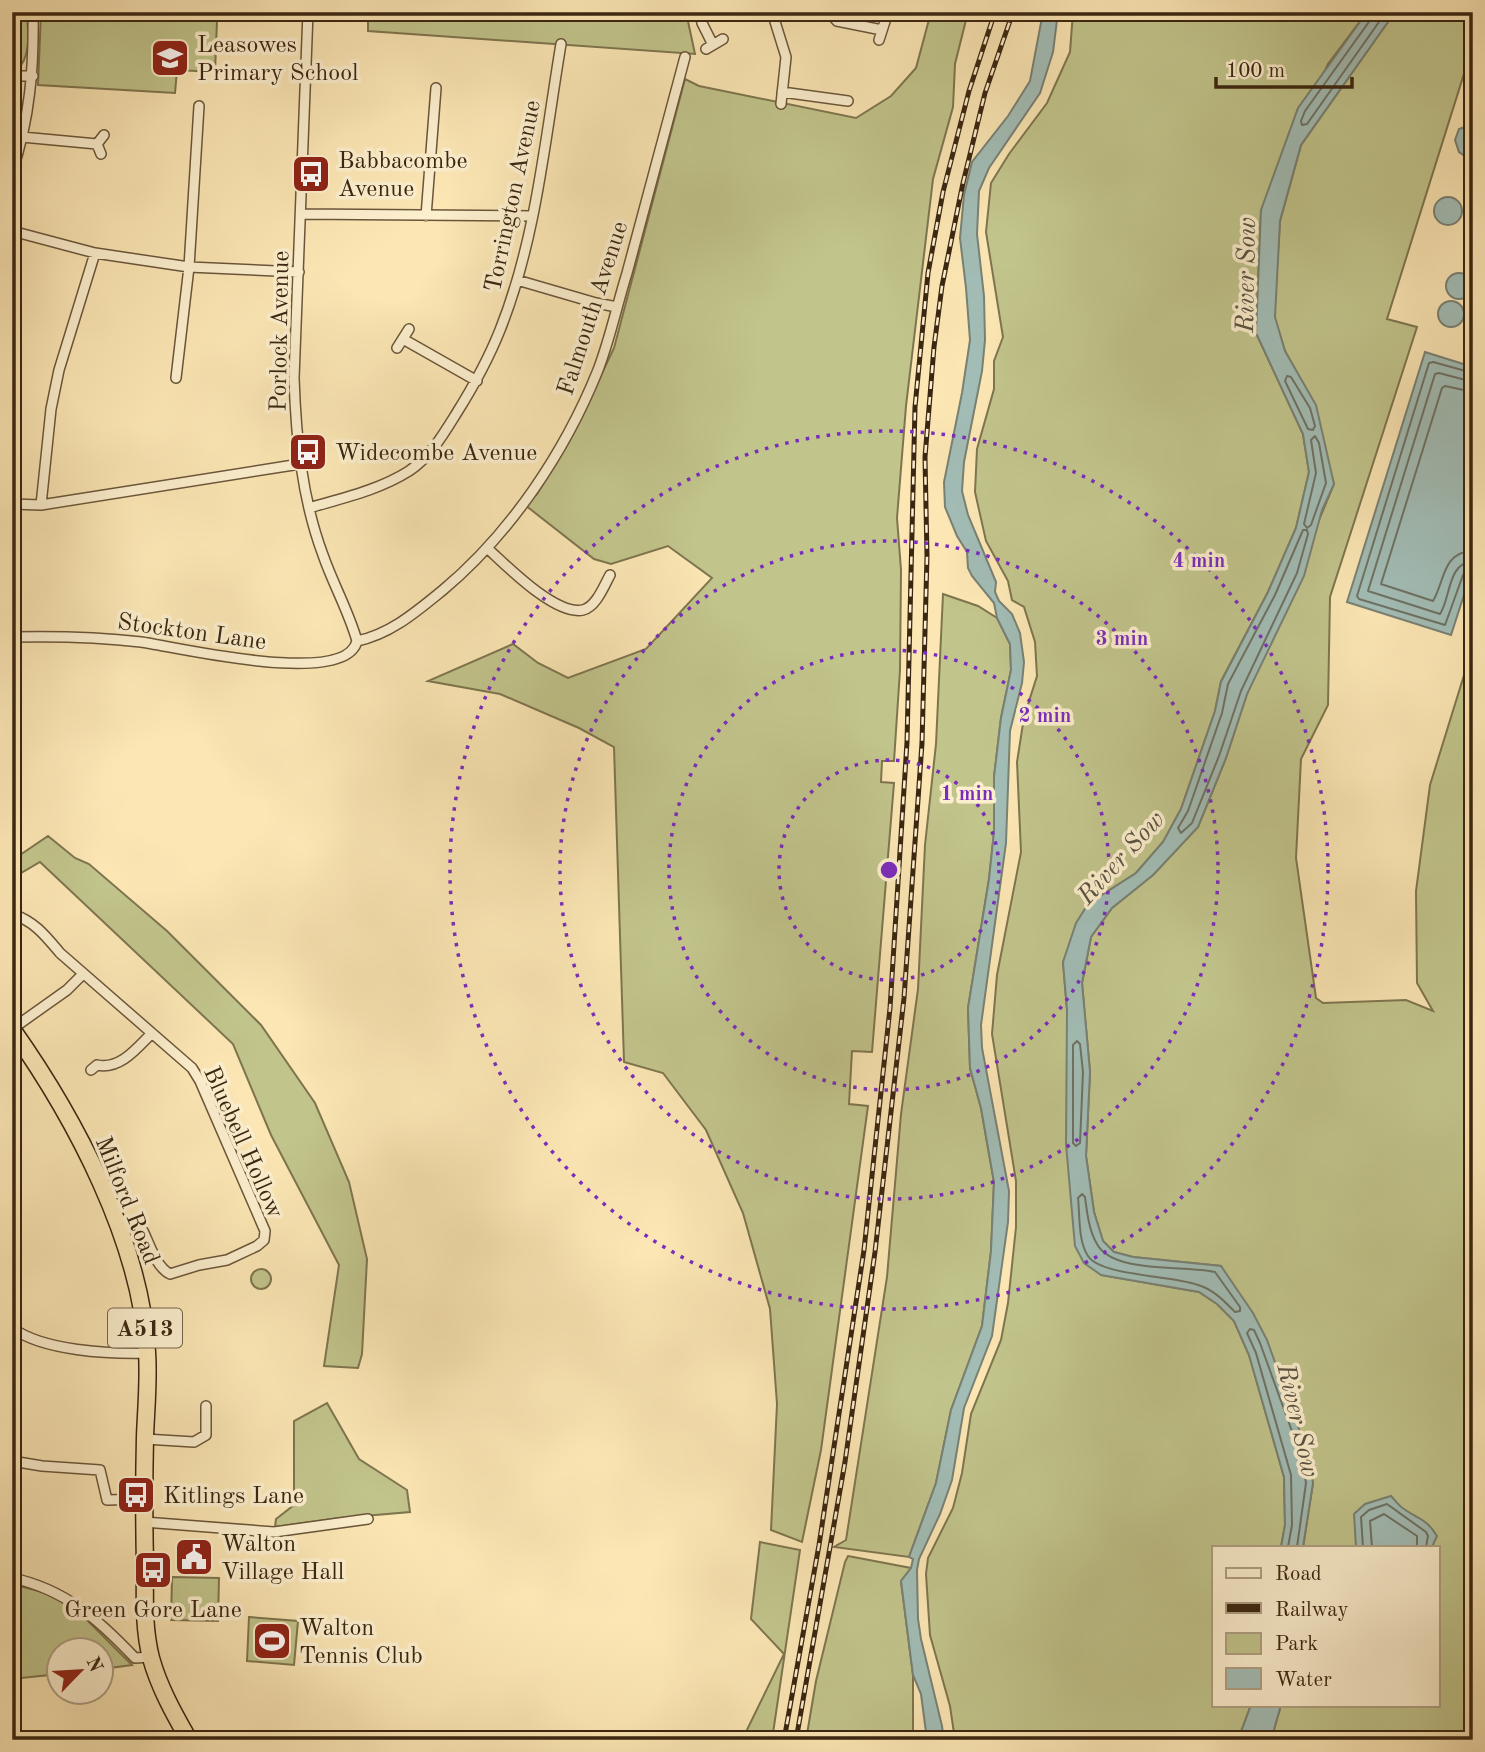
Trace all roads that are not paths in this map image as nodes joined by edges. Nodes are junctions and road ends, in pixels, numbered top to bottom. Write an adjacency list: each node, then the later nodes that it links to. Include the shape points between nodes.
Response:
1 (33, 12): 11 (street)
2 (308, 12): 22 (street, Porlock Avenue)
3 (700, 12): 7 (street, via 709,47)
4 (772, 12): 13 (street, via 786,57)
5 (829, 12): 6 (street, via 837,21 881,35)
6 (888, 12)
7 (723, 39)
8 (561, 44): 24 (street, Torrington Avenue)
9 (685, 57): 30 (street, Falmouth Avenue)
10 (12, 76): 11 (street)
11 (33, 76): 18 (street)
12 (436, 88): 23 (street)
13 (782, 92): 14 (street); 15 (street)
14 (848, 101)
15 (781, 104)
16 (199, 106): 27 (street)
17 (104, 135): 19 (street)
18 (22, 136): 19 (street); 21 (street)
19 (97, 144): 20 (street)
20 (101, 154)
21 (12, 172)
22 (301, 214): 23 (street); 28 (street, Porlock Avenue)
23 (426, 216): 24 (street)
24 (532, 216): 29 (street, Torrington Avenue)
25 (12, 231): 26 (street)
26 (95, 254): 27 (street); 38 (street, via 51,409)
27 (189, 267): 28 (street); 34 (street)
28 (299, 272): 36 (street, Porlock Avenue, via 294,378)
29 (517, 280): 30 (street); 35 (street, Torrington Avenue, via 501,330)
30 (617, 307): 40 (street, Falmouth Avenue, via 598,368 576,417 537,483)
31 (409, 329): 32 (street)
32 (403, 339): 33 (street); 35 (street)
33 (397, 348)
34 (176, 378)
35 (477, 381): 39 (street, Torrington Avenue, via 437,445 410,470 385,484)
36 (300, 464): 38 (street); 39 (street, Porlock Avenue)
37 (12, 504): 38 (street)
38 (41, 505)
39 (309, 508): 43 (street, Porlock Avenue)
40 (487, 548): 41 (street, via 524,582 561,607 585,610); 43 (street, Falmouth Avenue, via 419,610 394,627)
41 (610, 575)
42 (12, 637): 43 (street, Stockton Lane, via 88,637 223,657 312,664 344,656)
43 (357, 641)
44 (12, 914): 45 (street, Bluebell Hollow, via 28,919)
45 (83, 974): 46 (street); 47 (street, Bluebell Hollow)
46 (12, 1029): 51 (highway, Milford Road / A513, via 56,1096 121,1232 137,1286)
47 (152, 1033): 48 (street, via 130,1056 105,1067); 49 (street, Bluebell Hollow, via 192,1068 200,1081 265,1231 264,1240 235,1257 170,1274 158,1262 145,1235)
48 (94, 1064)
49 (159, 1234)
50 (12, 1328): 51 (street, via 47,1344)
51 (148, 1353): 53 (highway, Milford Road / A513)
52 (206, 1406): 53 (street, via 206,1435 194,1442)
53 (145, 1439): 55 (highway, Milford Road / A513)
54 (12, 1461): 55 (street, via 100,1470 107,1500)
55 (144, 1499): 57 (highway, Milford Road / A513)
56 (368, 1519): 57 (street, via 274,1532)
57 (144, 1522): 59 (highway, Milford Road / A513, via 145,1611)
58 (12, 1578): 59 (street, via 50,1589 75,1603 135,1658)
59 (151, 1657): 60 (highway, A513)
60 (189, 1740)

